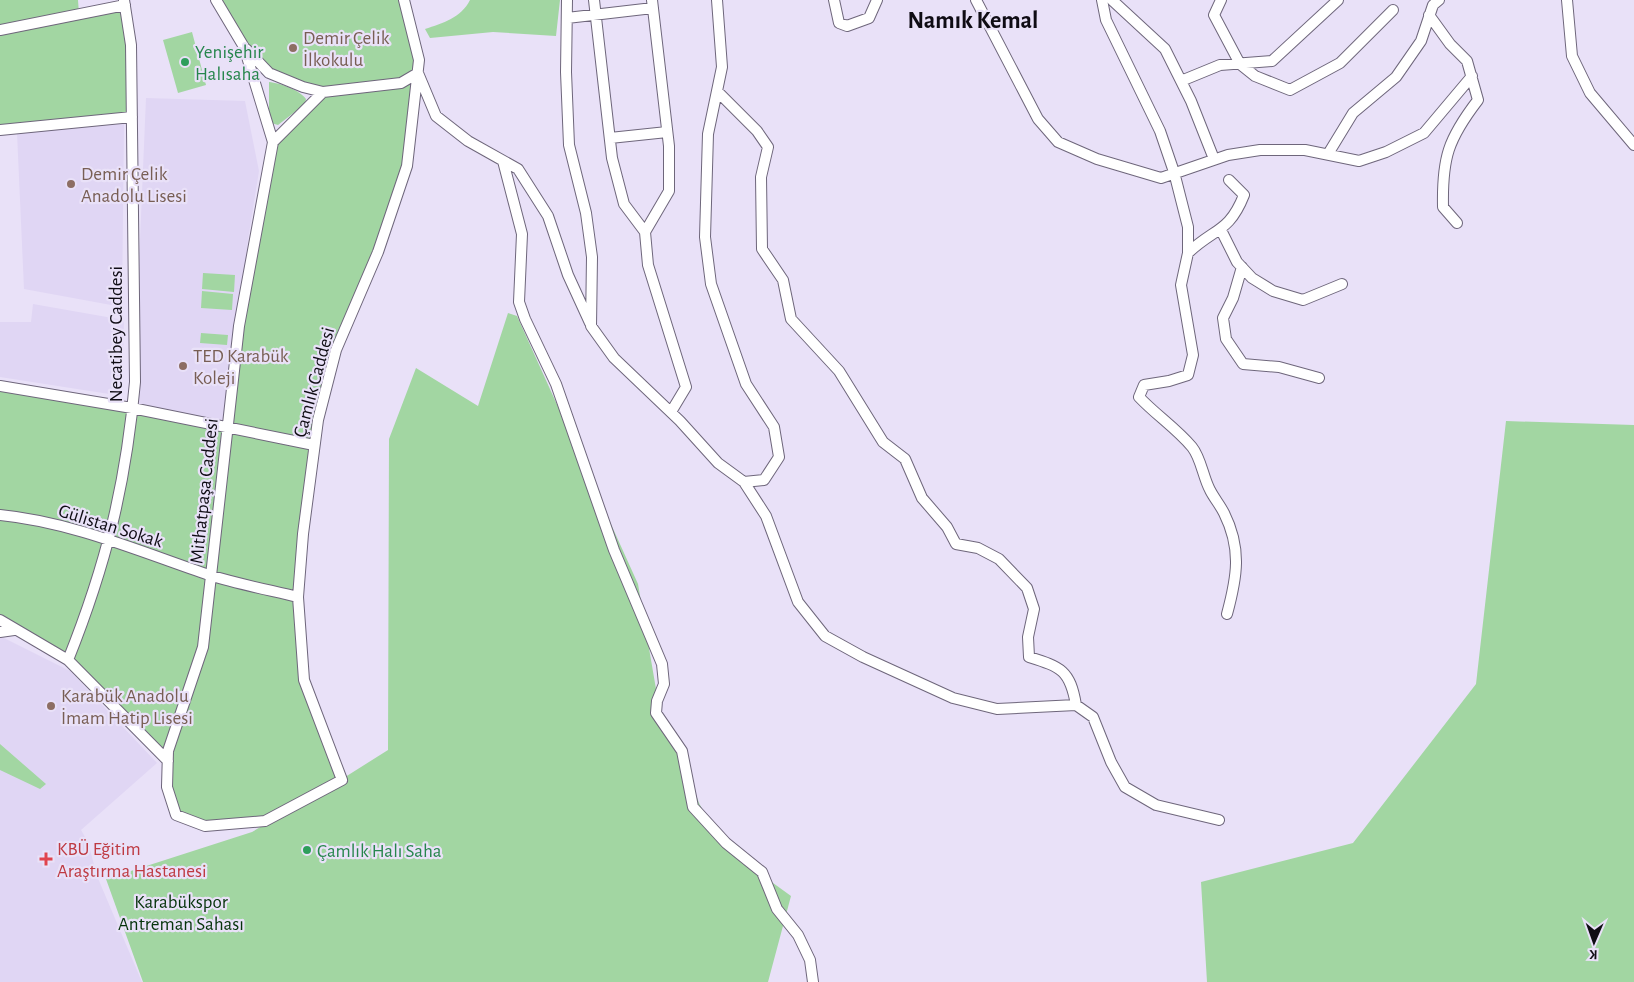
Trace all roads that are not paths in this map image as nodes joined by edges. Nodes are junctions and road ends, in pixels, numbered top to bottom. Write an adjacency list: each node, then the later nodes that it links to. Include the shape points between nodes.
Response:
1 (216, 0): 22 (street, Mithatpaşa Caddesi)
2 (404, 0): 24 (street, Çamlık Caddesi, via 419,60)
3 (567, 0): 20 (street)
4 (594, 0): 18 (street)
5 (717, 0): 27 (street, via 722,67)
6 (834, 0): 7 (street, via 839,23 848,26 869,18)
7 (877, 0)
8 (976, 0): 38 (street, via 1038,119 1058,142 1097,159 1161,178)
9 (1102, 0): 38 (street, via 1106,20 1160,131)
10 (1112, 0): 26 (street, via 1165,50)
11 (1221, 0): 23 (street, via 1214,15)
12 (1338, 0): 23 (street, via 1272,61)
13 (1567, 0): 34 (street, via 1572,56 1590,93)
14 (1434, 2): 19 (street)
15 (125, 3): 21 (street); 29 (street, Necatibey Caddesi, via 131,45)
16 (652, 4): 18 (street); 31 (street)
17 (1393, 10): 23 (street, via 1340,63 1290,90 1255,76)
18 (596, 13): 20 (street); 32 (street)
19 (1429, 15): 25 (street, via 1467,61); 35 (street, via 1421,41 1396,78 1353,113)
20 (567, 18): 46 (street, via 569,145 586,213 592,257)
21 (0, 30)
22 (244, 46): 28 (street, via 269,73 303,88); 33 (street, Mithatpaşa Caddesi)
23 (1240, 64): 26 (street, via 1220,65)
24 (418, 73): 28 (street, via 401,83); 37 (street, via 436,116 468,141); 52 (street, Çamlık Caddesi, via 408,166 378,252 336,350)
25 (1472, 76): 35 (street, via 1424,134 1359,161); 40 (street, via 1478,100 1445,155 1442,175 1442,207)
26 (1181, 81): 36 (street)
27 (717, 90): 53 (street, via 708,134 705,237 711,284 746,384 774,427 779,457 764,480); 63 (street, via 768,147 761,177 762,249 784,280 791,319 839,371 883,442 905,459 922,498 947,527 956,544 978,548 999,559 1027,588 1034,609 1028,637 1029,656 1056,665 1072,683)
28 (323, 92): 33 (street)
29 (132, 117): 30 (street); 49 (street, Necatibey Caddesi, via 135,382)
30 (0, 130)
31 (667, 132): 32 (street); 42 (street, via 669,190)
32 (610, 138): 42 (street, via 624,204)
33 (273, 142): 51 (street, Mithatpaşa Caddesi, via 238,326)
34 (1634, 145)
35 (1328, 154): 36 (street, via 1304,150 1260,150)
36 (1214, 159): 38 (street)
37 (503, 160): 46 (street, via 518,169 548,216 568,275); 67 (street, via 522,234 519,302 556,384 614,550 662,664 664,684 656,701 656,714 682,751 693,807 726,843 762,872 778,909 798,935 810,960)
38 (1174, 172): 43 (street, via 1188,226)
39 (1229, 180): 41 (street, via 1244,195 1236,215)
40 (1457, 223)
41 (1221, 230): 43 (street); 44 (street)
42 (644, 232): 50 (street, via 648,265 686,387)
43 (1188, 253): 58 (street, via 1181,285 1193,355 1188,375 1144,385 1139,397 1174,426 1194,450 1210,490 1225,514 1236,551 1237,577)
44 (1242, 267): 45 (street, via 1252,278 1273,291 1302,300); 47 (street, via 1223,318 1226,339 1243,364 1279,367)
45 (1342, 284)
46 (591, 326): 50 (street, via 614,358)
47 (1319, 378)
48 (0, 386): 49 (street)
49 (132, 408): 51 (street); 55 (street, Necatibey Caddesi, via 122,487)
50 (672, 412): 53 (street, via 718,463)
51 (227, 426): 52 (street); 56 (street, Mithatpaşa Caddesi)
52 (314, 445): 57 (street, Çamlık Caddesi)
53 (744, 482): 63 (street, via 766,516 798,602 824,636 952,698 997,709)
54 (0, 515): 55 (street, Gülistan Sokak, via 22,517)
55 (109, 540): 56 (street, Gülistan Sokak); 62 (street, Necatibey Caddesi, via 86,616)
56 (211, 576): 57 (street, Gülistan Sokak); 64 (street, Mithatpaşa Caddesi, via 203,647 168,751)
57 (298, 597): 65 (street, Çamlık Caddesi, via 304,680)
58 (1227, 614)
59 (0, 620): 61 (street)
60 (0, 630): 61 (street)
61 (14, 630): 62 (street)
62 (68, 660): 64 (street)
63 (1076, 705): 66 (street, via 1093,717 1125,787 1156,806)
64 (168, 761): 65 (street, Mithatpaşa Caddesi, via 167,787 176,815 205,826 264,821)
65 (342, 780)
66 (1219, 820)
67 (814, 982)

